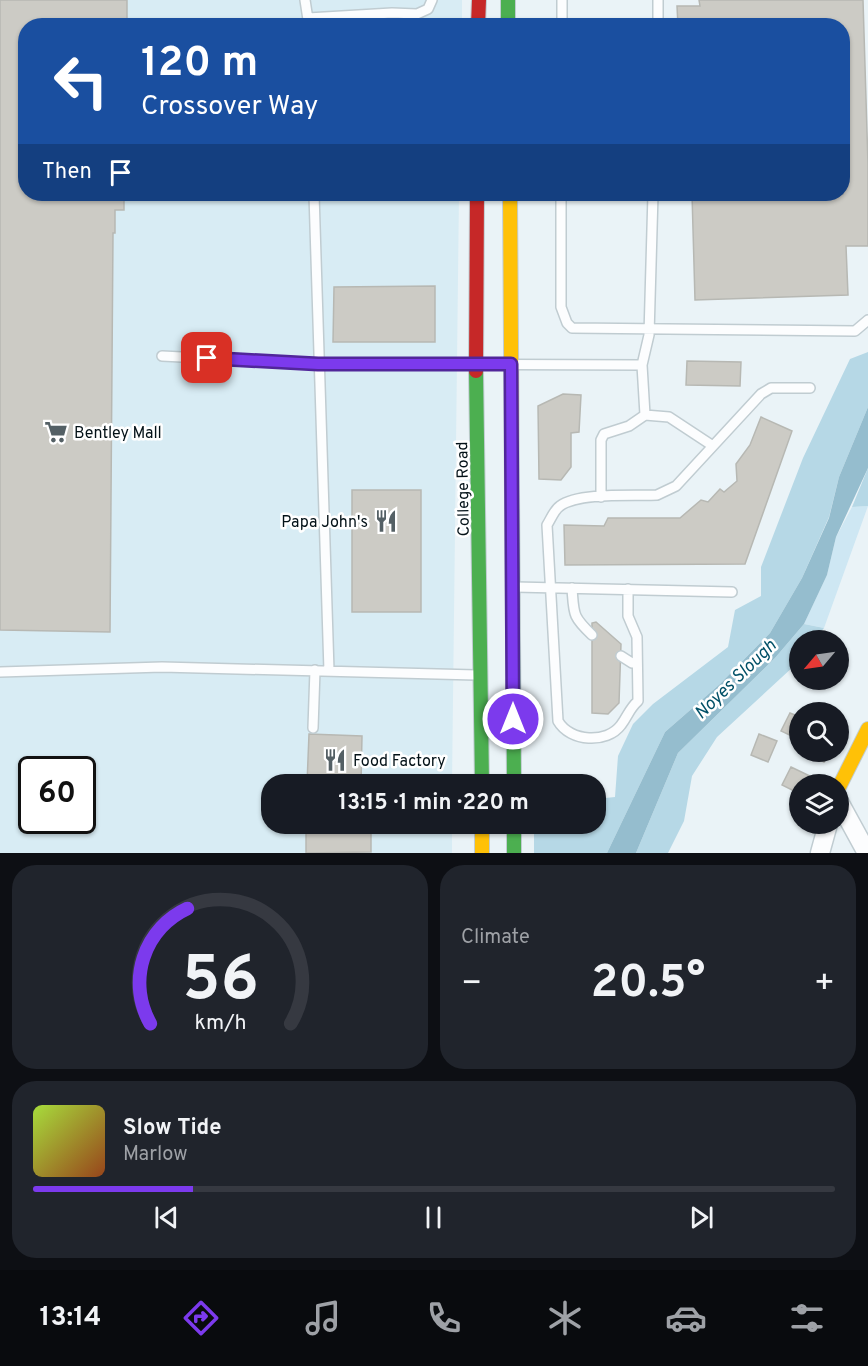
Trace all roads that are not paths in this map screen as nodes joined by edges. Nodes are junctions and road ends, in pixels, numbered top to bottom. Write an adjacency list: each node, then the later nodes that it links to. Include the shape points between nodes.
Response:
1 (305, 0): 7 (lane)
2 (432, 0): 8 (lane, via 428,9 417,14)
3 (479, 0): 9 (main road)
4 (508, 0): 10 (main road)
5 (562, 0): 11 (lane)
6 (658, 0): 12 (lane)
7 (308, 18)
8 (346, 18)
9 (478, 18)
10 (508, 18)
11 (562, 18)
12 (658, 18)
13 (314, 201): 21 (lane)
14 (477, 201): 22 (main road, College Road)
15 (510, 201): 23 (main road)
16 (561, 201): 19 (lane, via 561,308 567,323 572,328)
17 (653, 201): 19 (lane)
18 (868, 320): 19 (lane, via 855,331)
19 (649, 330): 24 (lane)
20 (162, 356): 21 (lane)
21 (318, 364): 22 (lane); 38 (lane)
22 (476, 364): 23 (lane); 40 (main road, College Road)
23 (511, 364): 24 (lane); 29 (main road)
24 (642, 365): 26 (lane)
25 (810, 388): 27 (lane, via 771,388)
26 (645, 415): 27 (lane, via 669,417); 28 (lane, via 629,426 604,434)
27 (713, 446): 28 (lane, via 666,493)
28 (602, 497): 30 (lane, via 581,497 561,505 553,514 547,525)
29 (513, 587): 30 (lane); 44 (main road)
30 (549, 587): 31 (lane); 36 (lane, via 558,721 565,730 575,736 602,737 622,724 638,700)
31 (572, 588): 32 (lane); 34 (lane, via 577,621)
32 (628, 590): 33 (lane); 36 (lane, via 628,616 637,637)
33 (732, 592)
34 (592, 635)
35 (621, 656): 36 (lane)
36 (638, 663)
37 (315, 670): 38 (lane); 39 (lane, via 162,667); 41 (lane)
38 (329, 671): 40 (lane)
39 (0, 672)
40 (482, 675): 43 (main road, College Road)
41 (313, 728)
42 (868, 729): 45 (main road)
43 (482, 774)
44 (513, 774)
45 (846, 774)
46 (849, 820): 53 (street)
47 (482, 834): 50 (main road)
48 (514, 834): 51 (main road)
49 (825, 834): 52 (street)
50 (482, 853)
51 (514, 853)
52 (820, 853)
53 (867, 853)

